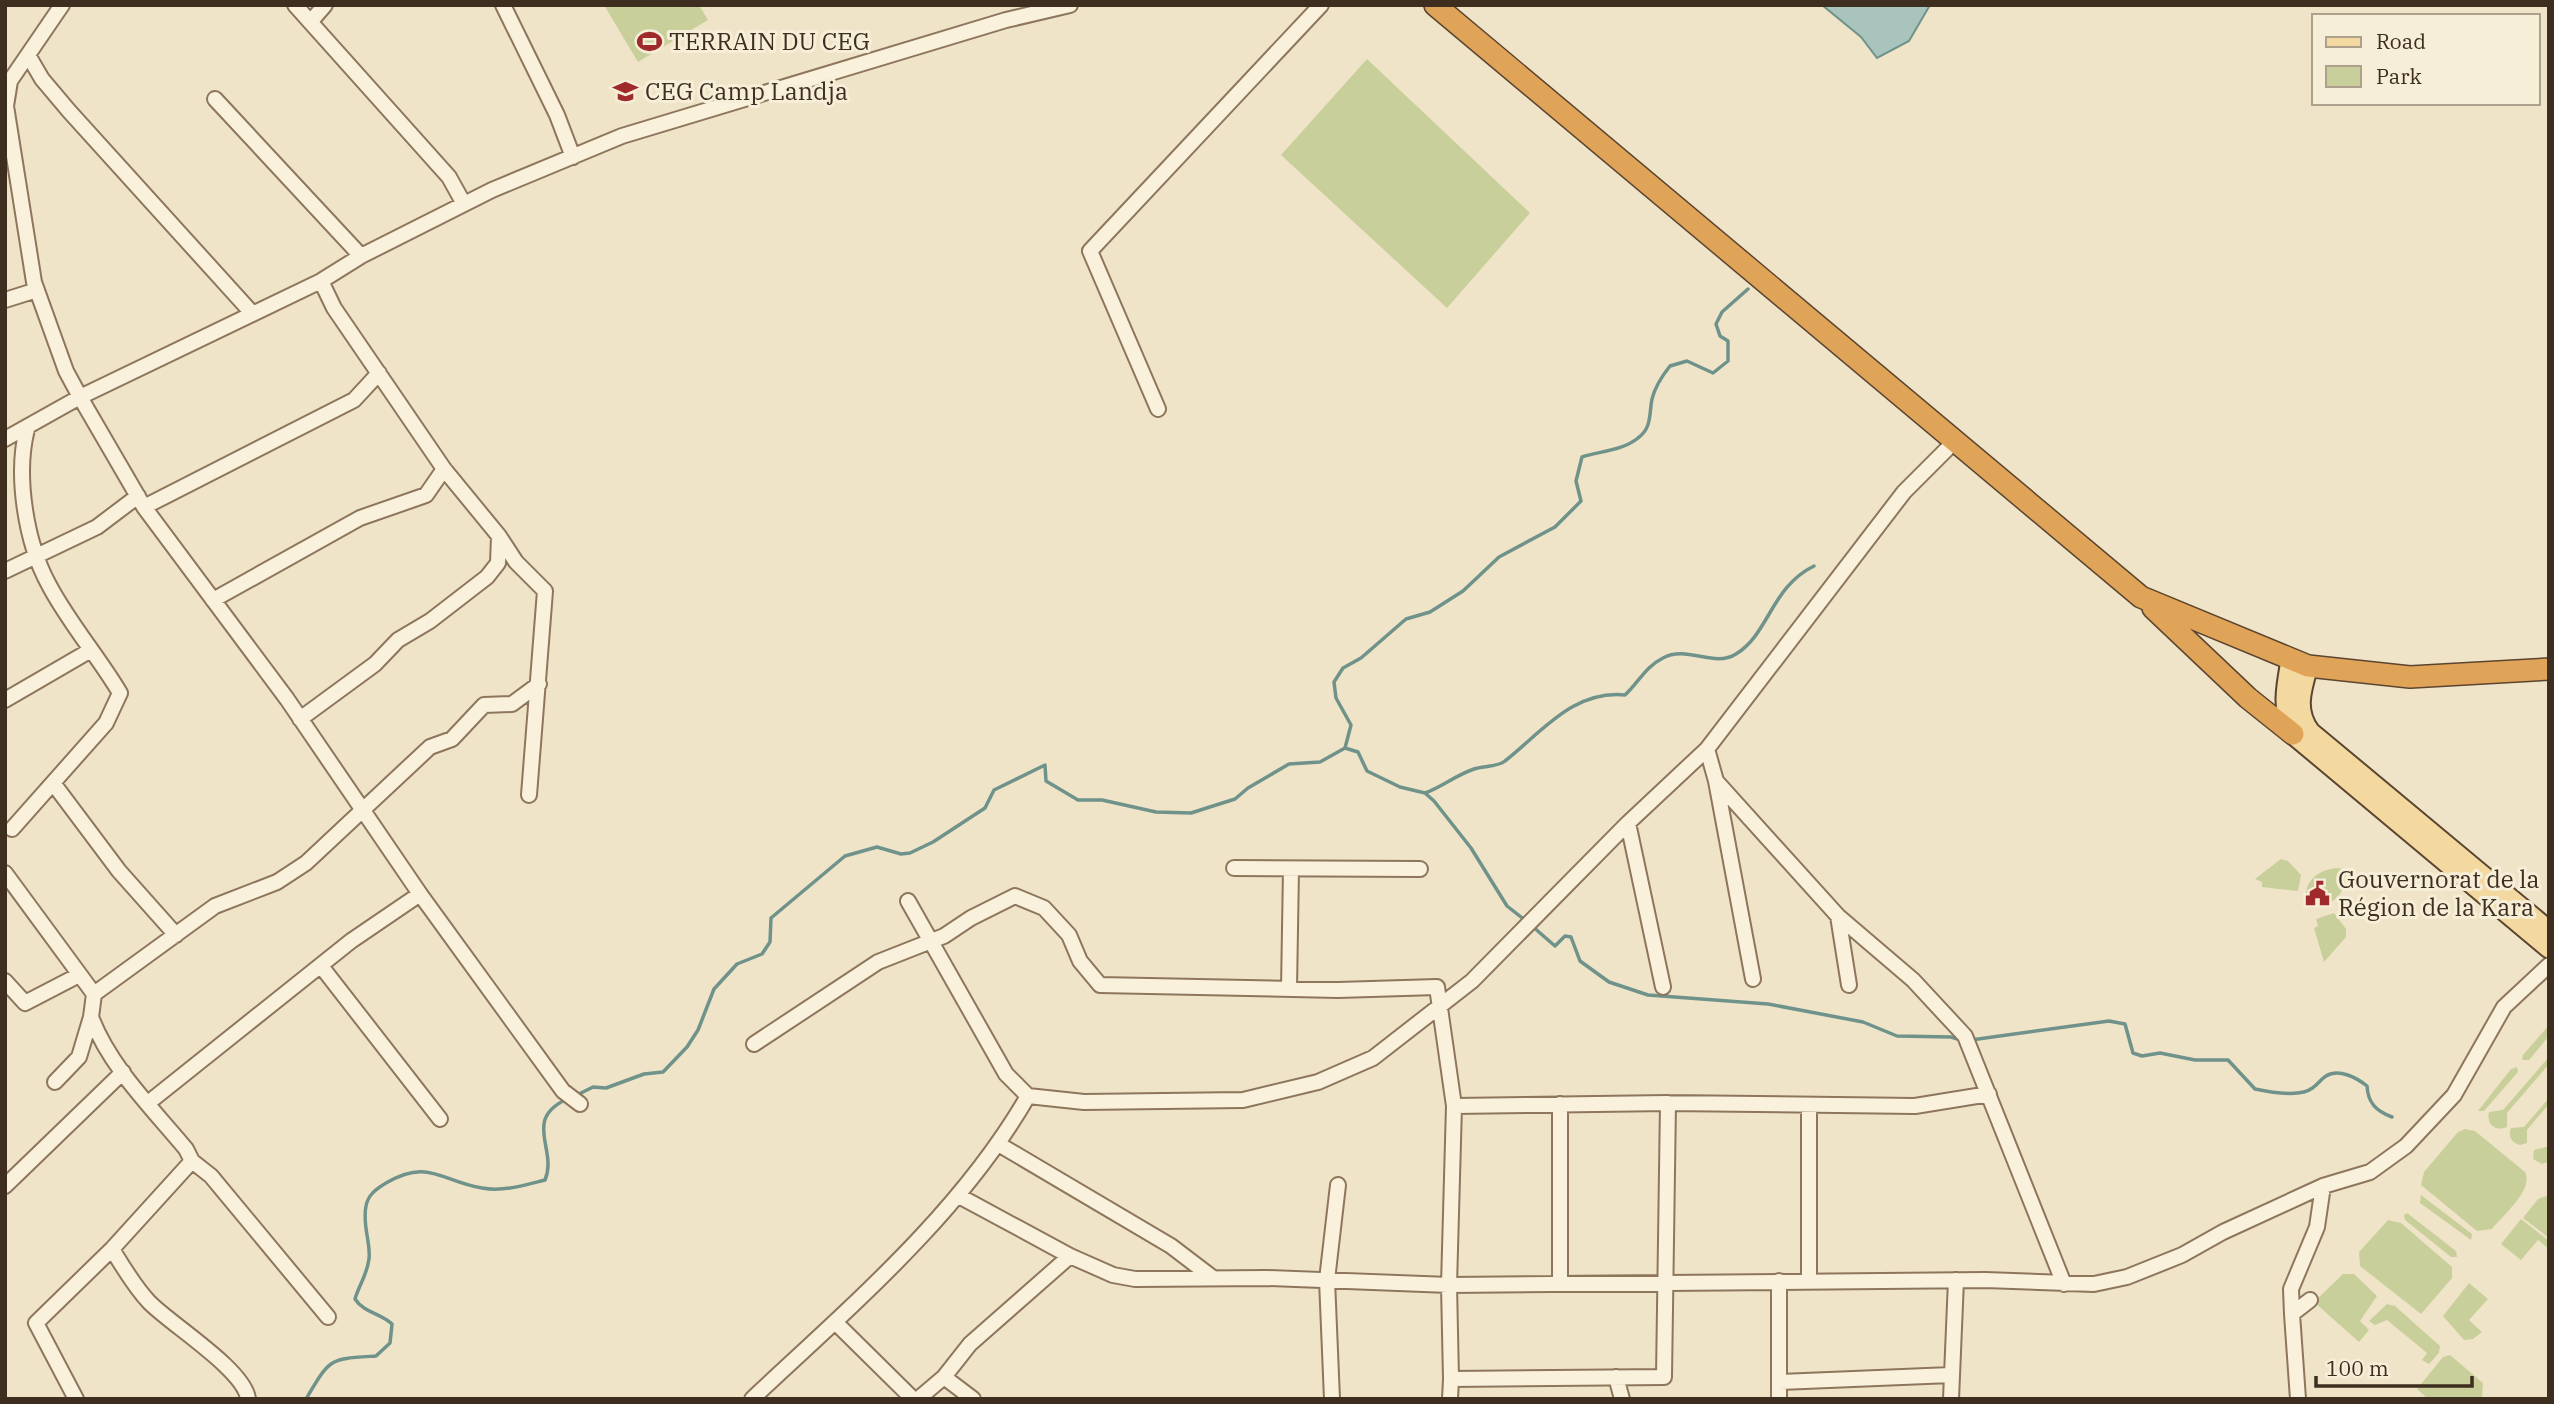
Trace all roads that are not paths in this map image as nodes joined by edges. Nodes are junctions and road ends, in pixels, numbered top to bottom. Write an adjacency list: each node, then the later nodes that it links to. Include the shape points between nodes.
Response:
1 (62, 5): 9 (street)
2 (295, 5): 8 (street)
3 (325, 5): 8 (street)
4 (503, 5): 11 (street, via 558,115)
5 (1070, 5): 11 (street, via 1006,20 622,136)
6 (1321, 5): 20 (street, via 1090,251)
7 (1435, 5): 23 (highway)
8 (312, 20): 12 (street, via 449,177)
9 (28, 55): 15 (street, via 10,81 6,106); 17 (street, via 69,111)
10 (215, 99): 13 (street)
11 (573, 157): 12 (street)
12 (464, 204): 13 (street)
13 (361, 256): 14 (street)
14 (321, 281): 17 (street); 18 (street)
15 (37, 290): 16 (street); 19 (street)
16 (5, 300)
17 (252, 313): 19 (street)
18 (379, 373): 24 (street); 25 (street, via 354,400)
19 (80, 397): 21 (street); 25 (street)
20 (1158, 409)
21 (27, 429): 22 (street); 27 (street, via 21,452 24,501)
22 (5, 439)
23 (1956, 440): 29 (highway); 38 (street, via 1905,492)
24 (444, 469): 26 (street); 30 (street, via 426,495 360,518)
25 (141, 501): 27 (street); 30 (street)
26 (499, 536): 34 (street, via 545,592); 36 (street, via 498,563 487,577 398,640 375,664)
27 (36, 558): 28 (street); 31 (street)
28 (5, 571)
29 (2141, 597): 32 (highway); 37 (highway)
30 (213, 600): 36 (street)
31 (92, 650): 35 (street); 40 (street, via 120,693 106,723)
32 (2300, 664): 33 (highway, via 2410,677); 37 (main road, via 2284,697); 43 (main road, via 2304,724)
33 (2549, 669)
34 (539, 684): 41 (street); 42 (street, via 512,704 484,705 452,739 430,747)
35 (5, 700)
36 (300, 719): 42 (street)
37 (2293, 734): 43 (main road)
38 (1707, 749): 39 (street); 44 (street)
39 (1716, 781): 52 (street); 60 (street)
40 (53, 783): 45 (street); 54 (street, via 119,871)
41 (530, 795)
42 (364, 811): 50 (street); 54 (street, via 277,883 215,906)
43 (2409, 823): 53 (main road); 56 (main road)
44 (1628, 824): 63 (street); 66 (street)
45 (12, 829)
46 (1234, 868): 47 (street)
47 (1291, 869): 48 (street); 64 (street)
48 (1420, 869)
49 (5, 873): 59 (street)
50 (421, 894): 58 (street); 75 (street, via 563,1091)
51 (908, 901): 55 (street)
52 (1838, 916): 62 (street); 71 (street, via 1913,980 1967,1041)
53 (2549, 931)
54 (176, 935): 65 (street)
55 (932, 942): 64 (street, via 1014,896 1044,908 1069,935 1080,961 1100,985); 68 (street, via 878,962); 72 (street, via 1006,1074)
56 (2549, 948)
57 (2549, 965): 84 (street, via 2504,1007 2454,1095 2406,1146 2370,1172)
58 (321, 966): 74 (street); 79 (street)
59 (79, 975): 61 (street, via 25,1003); 65 (street)
60 (1753, 979)
61 (5, 981)
62 (1849, 985)
63 (1663, 987)
64 (1289, 989): 66 (street, via 1437,987)
65 (94, 994): 67 (street)
66 (1441, 1007): 72 (street, via 1373,1058 1318,1082 1272,1094 1243,1100 1084,1102); 78 (street)
67 (91, 1017): 69 (street); 70 (street, via 79,1057)
68 (754, 1044)
69 (123, 1072): 74 (street); 83 (street)
70 (55, 1082)
71 (1989, 1094): 77 (street, via 1914,1106); 96 (street)
72 (1028, 1096): 80 (street)
73 (1668, 1102): 76 (street); 77 (street); 93 (street)
74 (148, 1103): 81 (street)
75 (580, 1104)
76 (1560, 1104): 78 (street); 94 (street)
77 (1809, 1106): 90 (street)
78 (1454, 1107): 95 (street)
79 (440, 1119)
80 (1000, 1145): 85 (street); 88 (street, via 1171,1245)
81 (192, 1161): 86 (street); 99 (street, via 211,1176)
82 (1338, 1185): 89 (street)
83 (5, 1186)
84 (2323, 1186): 96 (street, via 2127,1277); 98 (street, via 2317,1227 2291,1289)
85 (959, 1196): 87 (street); 100 (street)
86 (112, 1249): 107 (street, via 37,1323); 108 (street, via 150,1303 229,1370 247,1391)
87 (1070, 1256): 88 (street, via 1113,1275 1135,1279); 102 (street, via 970,1343)
88 (1213, 1278): 89 (street)
89 (1327, 1280): 95 (street); 111 (street)
90 (1810, 1280): 91 (street); 92 (street)
91 (1956, 1280): 96 (street); 101 (street)
92 (1779, 1281): 93 (street); 105 (street)
93 (1667, 1282): 94 (street); 103 (street, via 1664,1377)
94 (1560, 1283): 95 (street)
95 (1449, 1284): 104 (street)
96 (2064, 1284)
97 (2310, 1300): 98 (street)
98 (2292, 1314): 116 (street)
99 (328, 1317)
100 (835, 1322): 106 (street); 109 (street)
101 (1951, 1375): 105 (street); 115 (street)
102 (944, 1377): 109 (street); 110 (street)
103 (1616, 1377): 104 (street); 113 (street)
104 (1451, 1379): 112 (street)
105 (1780, 1382): 114 (street)
106 (760, 1396)
107 (76, 1399)
108 (248, 1399)
109 (915, 1399)
110 (973, 1399)
111 (1332, 1399)
112 (1450, 1399)
113 (1622, 1399)
114 (1779, 1399)
115 (1951, 1399)
116 (2298, 1399)

